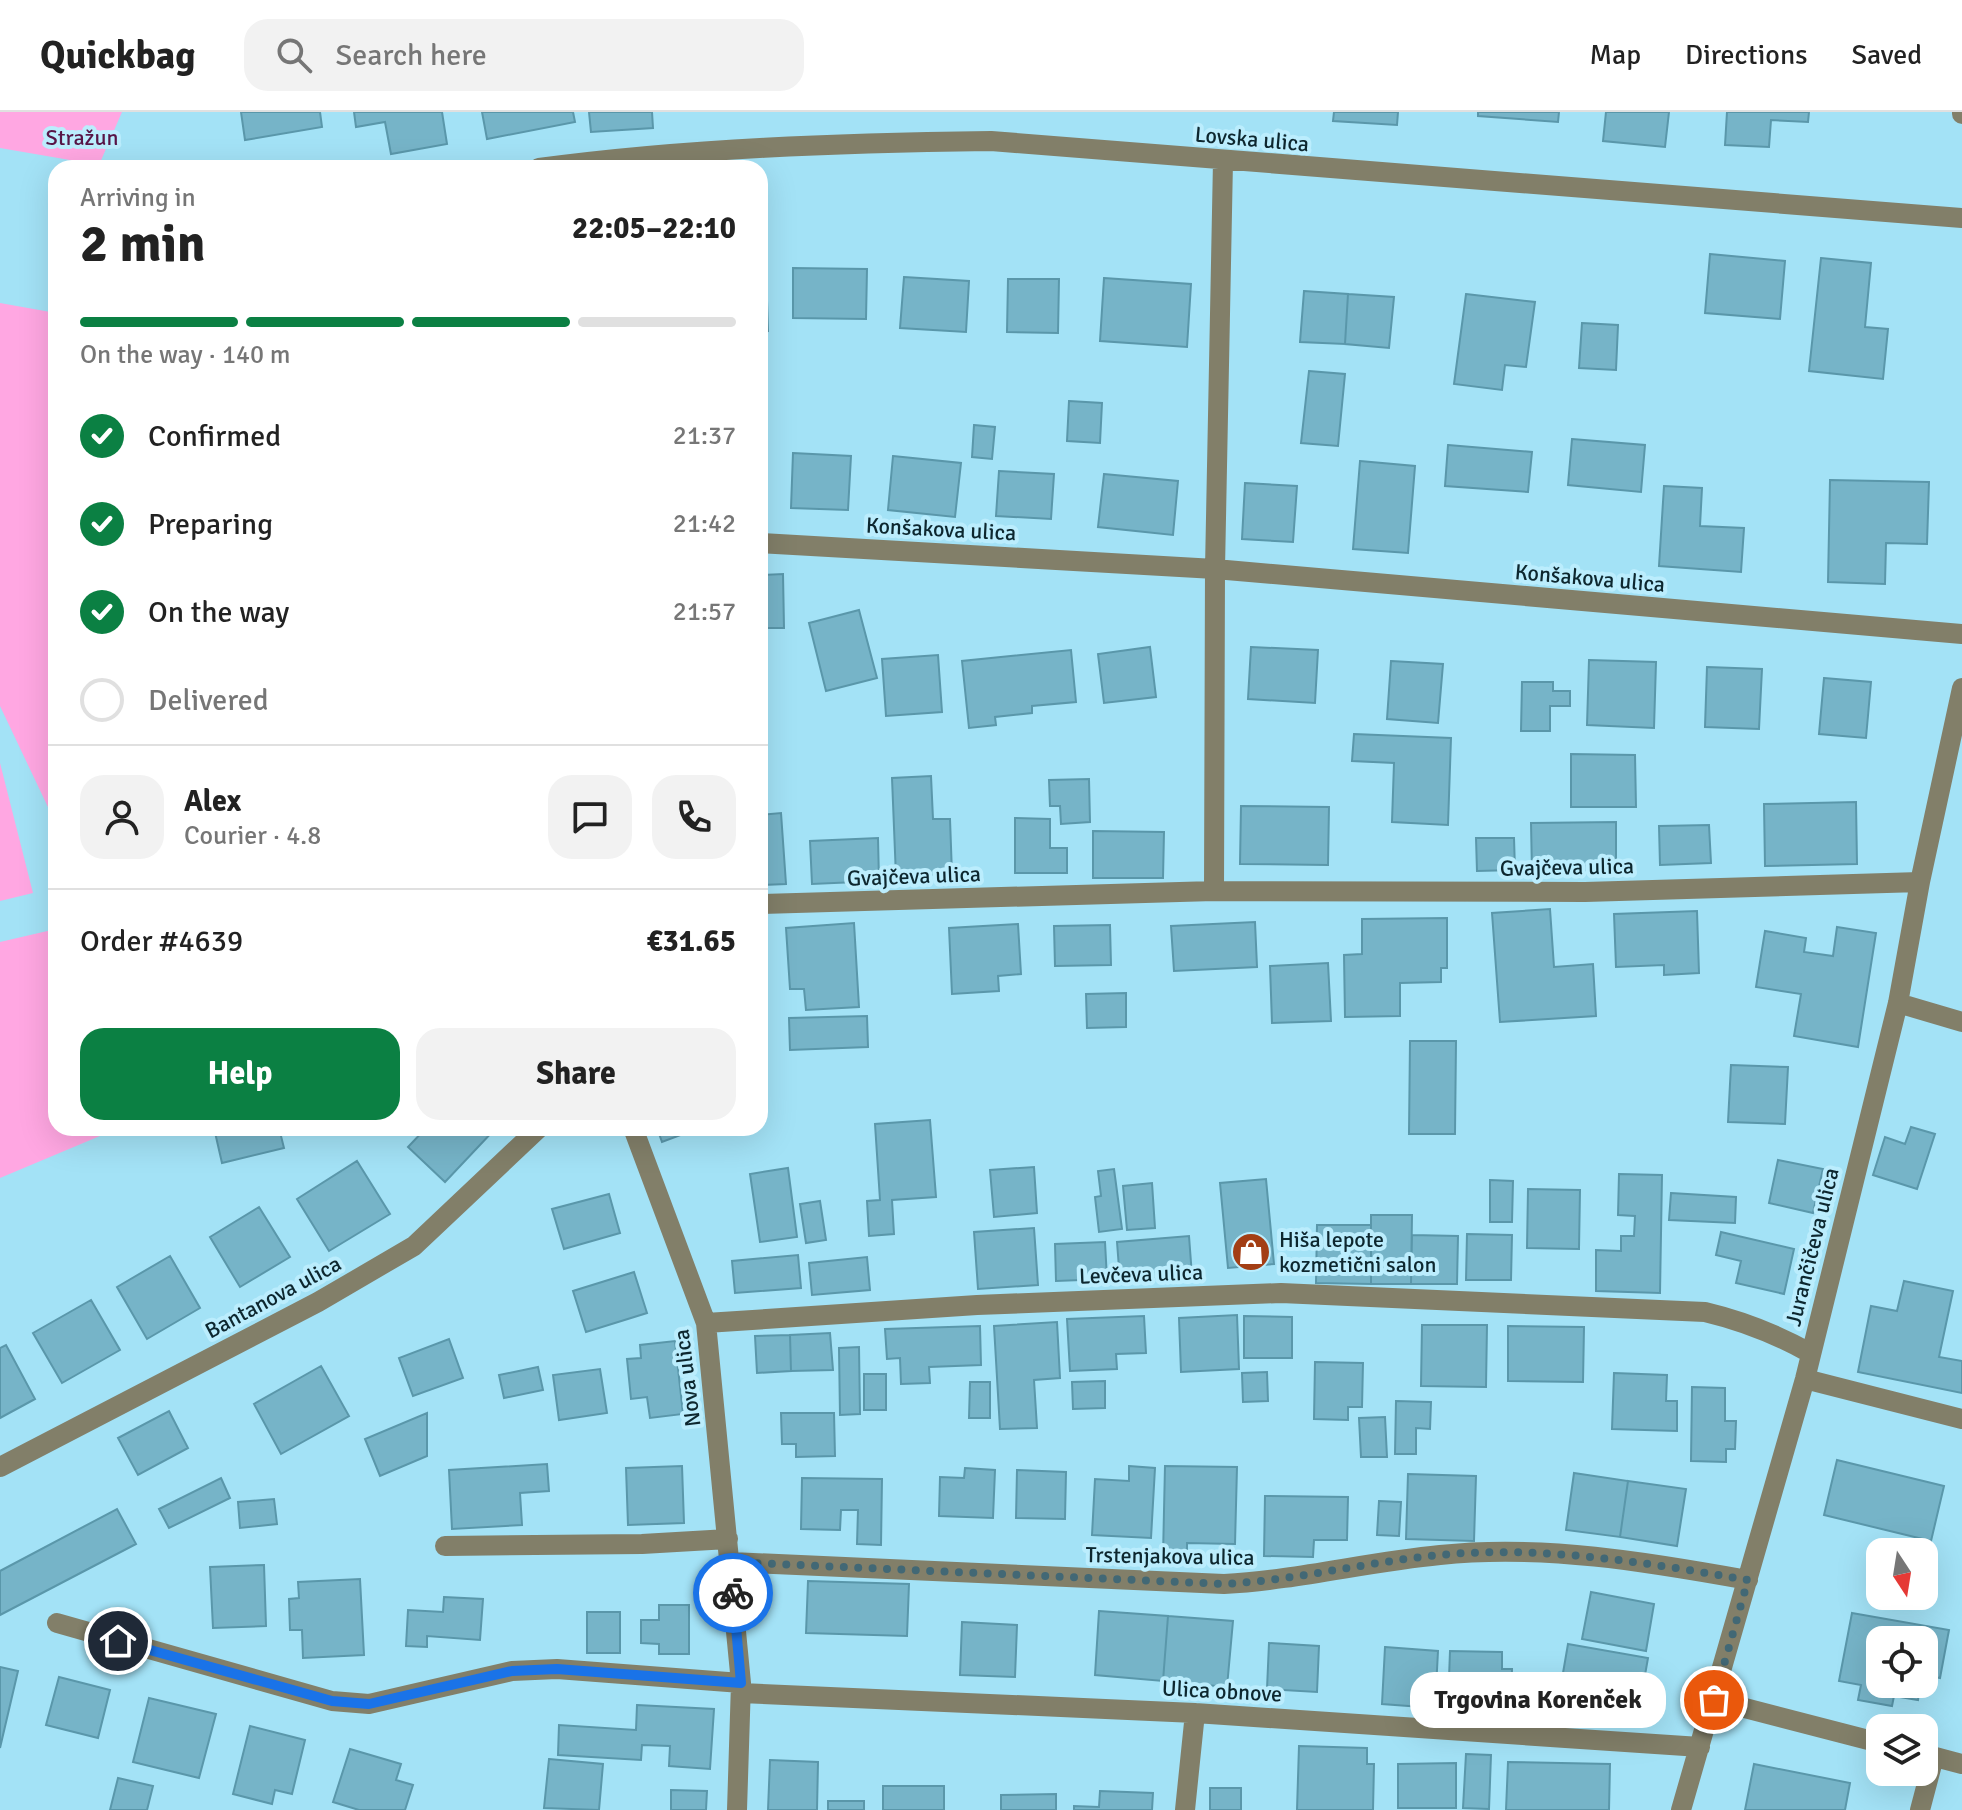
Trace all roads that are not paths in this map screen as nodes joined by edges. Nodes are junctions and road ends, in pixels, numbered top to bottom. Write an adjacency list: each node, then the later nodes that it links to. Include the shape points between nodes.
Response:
1 (600, 160): 2 (street, Lovska ulica, via 848,143 991,141)
2 (1223, 161): 3 (street, Lovska ulica); 5 (street)
3 (1962, 218)
4 (768, 543): 5 (street, Konšakova ulica)
5 (1215, 569): 6 (street, Konšakova ulica); 9 (street)
6 (1962, 634)
7 (1962, 688): 8 (street, Jurančičeva ulica)
8 (1920, 882): 9 (street, Gvajčeva ulica, via 1585,892); 11 (street, Jurančičeva ulica)
9 (1214, 891): 10 (street, Gvajčeva ulica)
10 (768, 904)
11 (1898, 1003): 12 (street); 16 (street, Jurančičeva ulica)
12 (1962, 1022)
13 (531, 1136): 19 (street, Bantanova ulica, via 414,1246 318,1302)
14 (636, 1136): 15 (street, Nova ulica)
15 (706, 1323): 16 (street, Levčeva ulica, via 1281,1293 1705,1312 1741,1320); 20 (street, Nova ulica)
16 (1810, 1353): 17 (street, Jurančičeva ulica)
17 (1805, 1379): 18 (street); 23 (street, Jurančičeva ulica)
18 (1962, 1419)
19 (0, 1467)
20 (728, 1539): 21 (street); 22 (street, Nova ulica)
21 (445, 1546)
22 (731, 1562): 23 (street, Trstenjakova ulica, via 1224,1584 1442,1555 1495,1553 1650,1563); 25 (street, Nova ulica)
23 (1748, 1580): 26 (street, Jurančičeva ulica)
24 (57, 1623): 25 (street, Ulica obnove, via 332,1701 369,1704 512,1671 557,1669)
25 (741, 1688): 27 (street, Ulica obnove); 33 (street, Nova ulica)
26 (1714, 1700): 28 (street); 29 (street, Jurančičeva ulica)
27 (1195, 1713): 29 (street, Ulica obnove); 34 (street)
28 (1866, 1739)
29 (1700, 1747): 35 (street, Jurančičeva ulica)
30 (1938, 1757): 31 (street)
31 (1962, 1764)
32 (1924, 1786): 36 (street)
33 (737, 1810)
34 (1185, 1810)
35 (1681, 1810)
36 (1920, 1810)

